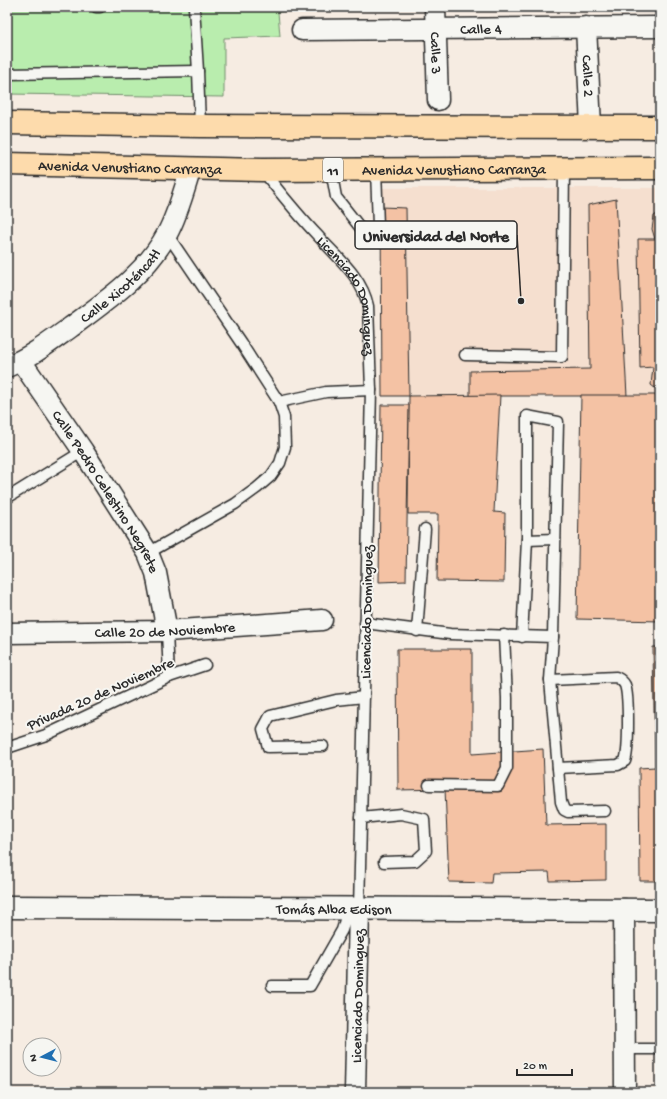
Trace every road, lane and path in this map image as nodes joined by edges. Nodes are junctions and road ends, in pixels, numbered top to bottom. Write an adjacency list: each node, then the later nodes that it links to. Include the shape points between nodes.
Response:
1 (100, 7): 4 (lane)
2 (194, 7): 9 (lane)
3 (435, 7): 7 (street, Calle 3)
4 (96, 8)
5 (586, 27): 6 (street, Calle 4); 7 (street, Calle 4); 14 (street, Calle 2)
6 (660, 27)
7 (436, 28): 8 (street, Calle 4); 11 (street, Calle 3)
8 (302, 30)
9 (198, 71): 10 (lane); 13 (lane)
10 (7, 74)
11 (438, 100)
12 (7, 123): 13 (main road)
13 (200, 126): 14 (main road)
14 (591, 126): 15 (main road)
15 (660, 127)
16 (7, 164): 17 (main road, Avenida Venustiano Carranza / 11)
17 (191, 168): 20 (main road, Avenida Venustiano Carranza / 11); 23 (street, Calle Xicoténcatl)
18 (660, 168): 19 (main road, Avenida Venustiano Carranza / 11)
19 (564, 169): 22 (main road, Avenida Venustiano Carranza / 11); 24 (lane, via 562,357)
20 (262, 170): 21 (main road, Avenida Venustiano Carranza / 11); 26 (lane, Licenciado Dominguez, via 362,287 368,306)
21 (330, 170): 22 (main road, Avenida Venustiano Carranza / 11); 22 (lane, via 336,198 366,235 378,226)
22 (376, 170)
23 (167, 234): 25 (street, Calle Xicoténcatl, via 144,266 123,287 43,348); 27 (lane)
24 (465, 355)
25 (14, 364): 28 (street, Calle Pedro Celestino Negrete)
26 (371, 390): 27 (lane, via 326,392); 35 (lane, Licenciado Dominguez)
27 (279, 402): 33 (lane, via 284,417 284,447 280,463 270,476 235,504)
28 (83, 451): 29 (lane); 33 (street, Calle Pedro Celestino Negrete, via 106,491)
29 (7, 498)
30 (425, 529): 37 (lane)
31 (556, 539): 32 (lane); 32 (lane, via 558,422 527,416); 41 (lane)
32 (527, 540): 40 (lane)
33 (148, 553): 36 (street, Calle Pedro Celestino Negrete, via 156,573)
34 (322, 620): 36 (street, Calle 20 de Noviembre)
35 (365, 623): 37 (lane); 45 (lane, Licenciado Dominguez)
36 (167, 631): 38 (street, Calle 20 de Noviembre); 43 (lane)
37 (417, 631): 39 (lane)
38 (7, 633)
39 (504, 635): 40 (lane); 49 (lane, via 507,768 498,786)
40 (522, 637): 41 (lane)
41 (553, 637): 44 (lane)
42 (205, 665): 43 (lane, Privada 20 de Noviembre)
43 (169, 677): 47 (lane, Privada 20 de Noviembre, via 46,734)
44 (550, 680): 48 (lane); 48 (lane, via 616,677 624,684 626,691 625,761 618,765)
45 (364, 697): 46 (lane, via 336,700 270,716 263,729 268,747); 51 (lane, Licenciado Dominguez)
46 (323, 746)
47 (7, 748)
48 (558, 768): 50 (lane, via 564,810)
49 (429, 785)
50 (604, 811)
51 (361, 818): 52 (lane, via 401,814 424,819 426,851 415,861); 55 (lane, Licenciado Dominguez)
52 (384, 862)
53 (7, 907): 55 (street, Tomás Alba Edison)
54 (624, 909): 55 (street, Tomás Alba Edison); 56 (street, Tomás Alba Edison); 58 (street)
55 (353, 910): 57 (lane, via 310,986); 60 (street, Licenciado Dominguez)
56 (660, 910)
57 (272, 986)
58 (624, 1049): 59 (lane); 61 (street)
59 (660, 1049)
60 (355, 1092)
61 (624, 1092)

